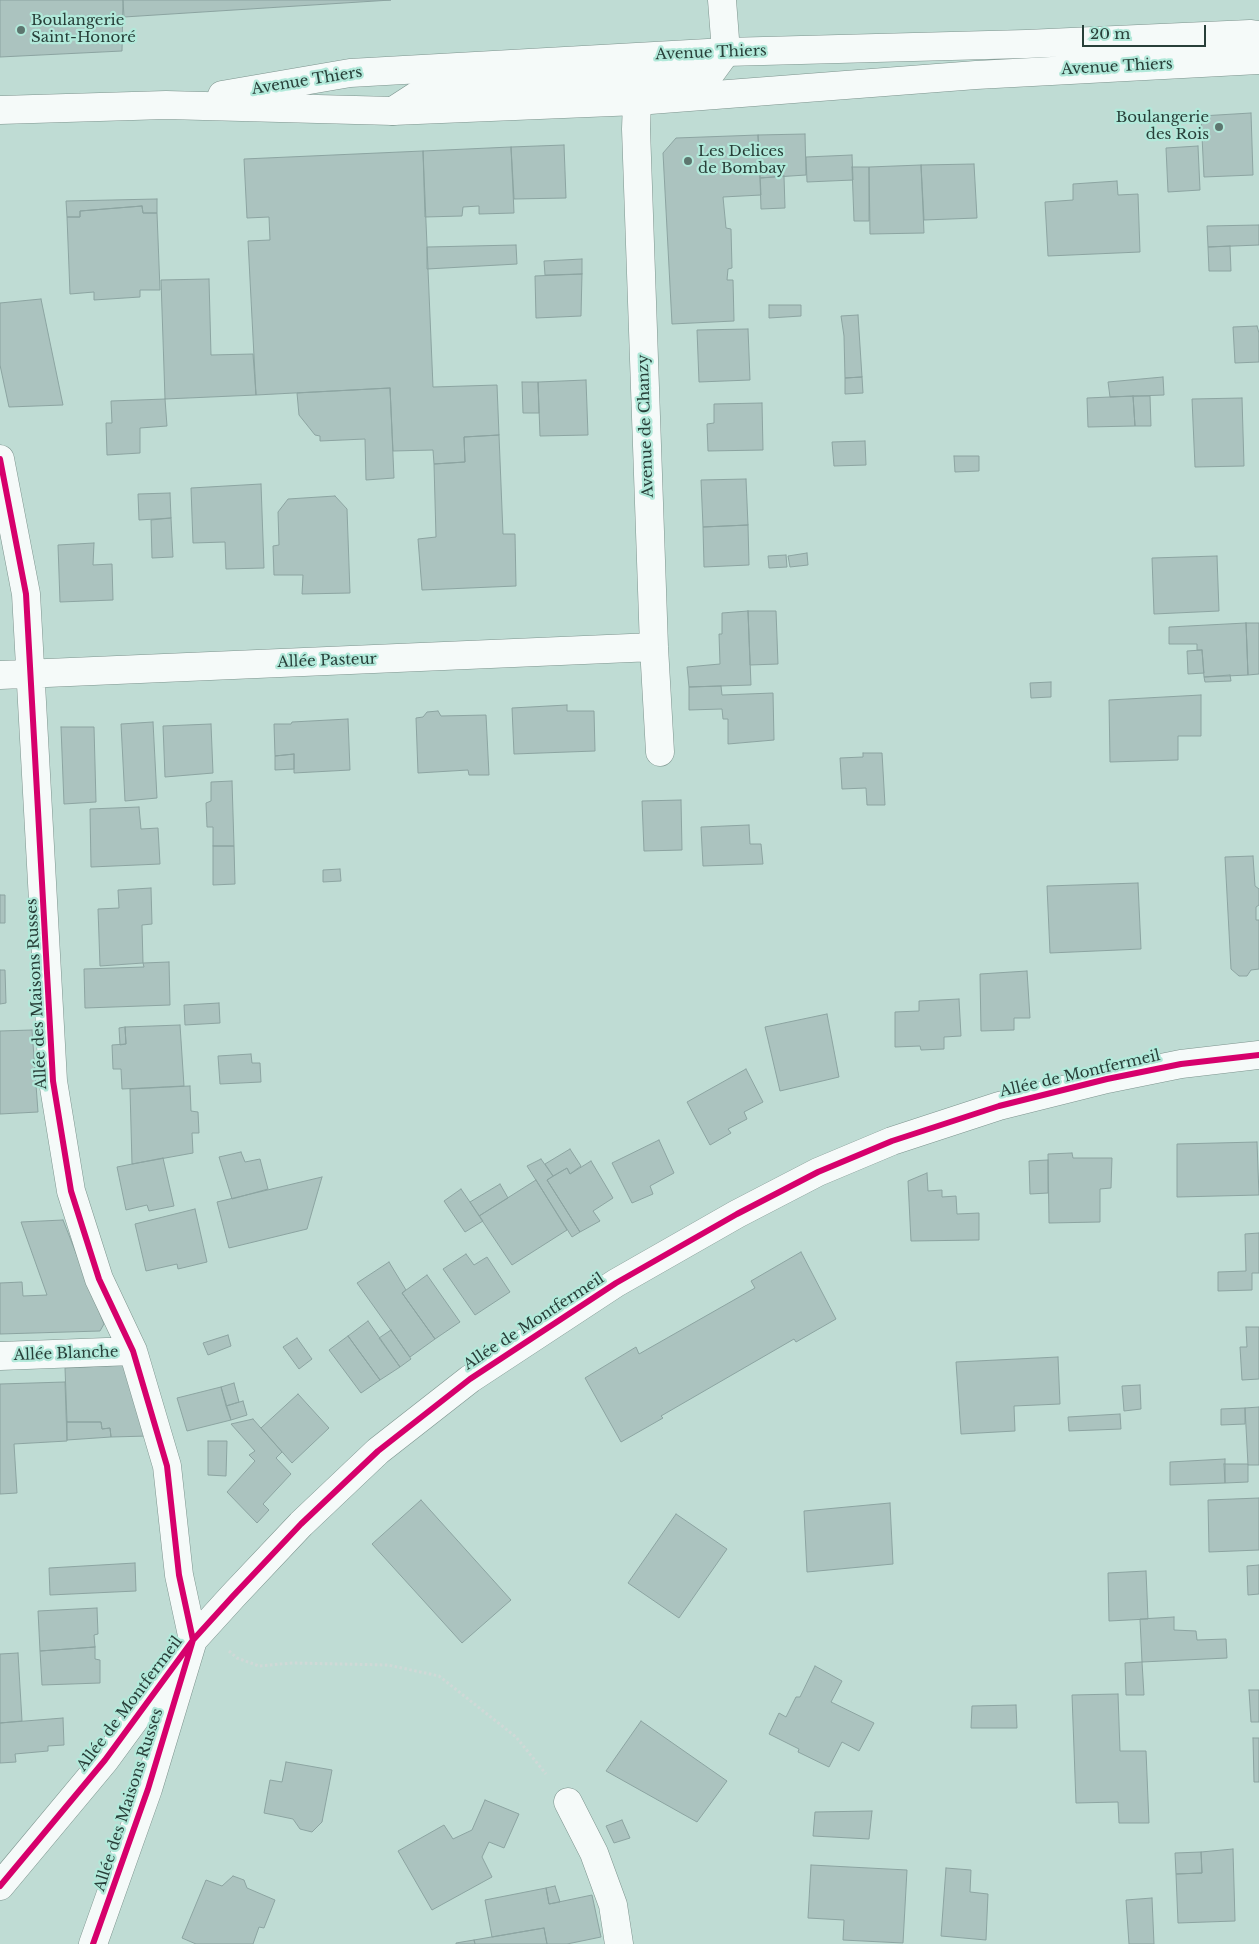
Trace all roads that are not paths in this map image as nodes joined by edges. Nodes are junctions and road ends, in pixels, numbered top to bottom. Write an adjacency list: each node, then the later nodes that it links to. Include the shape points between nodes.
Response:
1 (722, 0): 3 (street)
2 (1259, 35): 3 (street, Avenue Thiers)
3 (726, 52): 6 (street, Avenue Thiers, via 350,72); 8 (street, via 710,74 430,88)
4 (1259, 60): 5 (street, Avenue Thiers, via 976,76)
5 (637, 101): 8 (street, Avenue Thiers); 10 (street, Avenue de Chanzy)
6 (166, 105): 7 (street, Avenue Thiers); 8 (street, Avenue Thiers)
7 (0, 110)
8 (393, 111)
9 (0, 459): 11 (street, Allée des Maisons Russes, via 26,594)
10 (654, 647): 11 (street, Allée Pasteur); 13 (street, Avenue de Chanzy)
11 (32, 674): 12 (street, Allée Pasteur); 15 (street, Allée des Maisons Russes, via 53,1081 71,1191 99,1279)
12 (0, 675)
13 (660, 752)
14 (1259, 1054): 17 (street, Allée de Montfermeil, via 1181,1064 999,1106 892,1141 818,1172 737,1214 616,1283 454,1391 370,1458 301,1524)
15 (133, 1351): 16 (street, Allée Blanche); 17 (street, Allée des Maisons Russes, via 167,1466 179,1575)
16 (0, 1356)
17 (193, 1640): 19 (street, Allée de Montfermeil, via 105,1760); 20 (street, Allée des Maisons Russes, via 148,1789)
18 (568, 1802): 21 (street, via 594,1853 610,1896)
19 (0, 1886)
20 (93, 1944)
21 (619, 1944)

